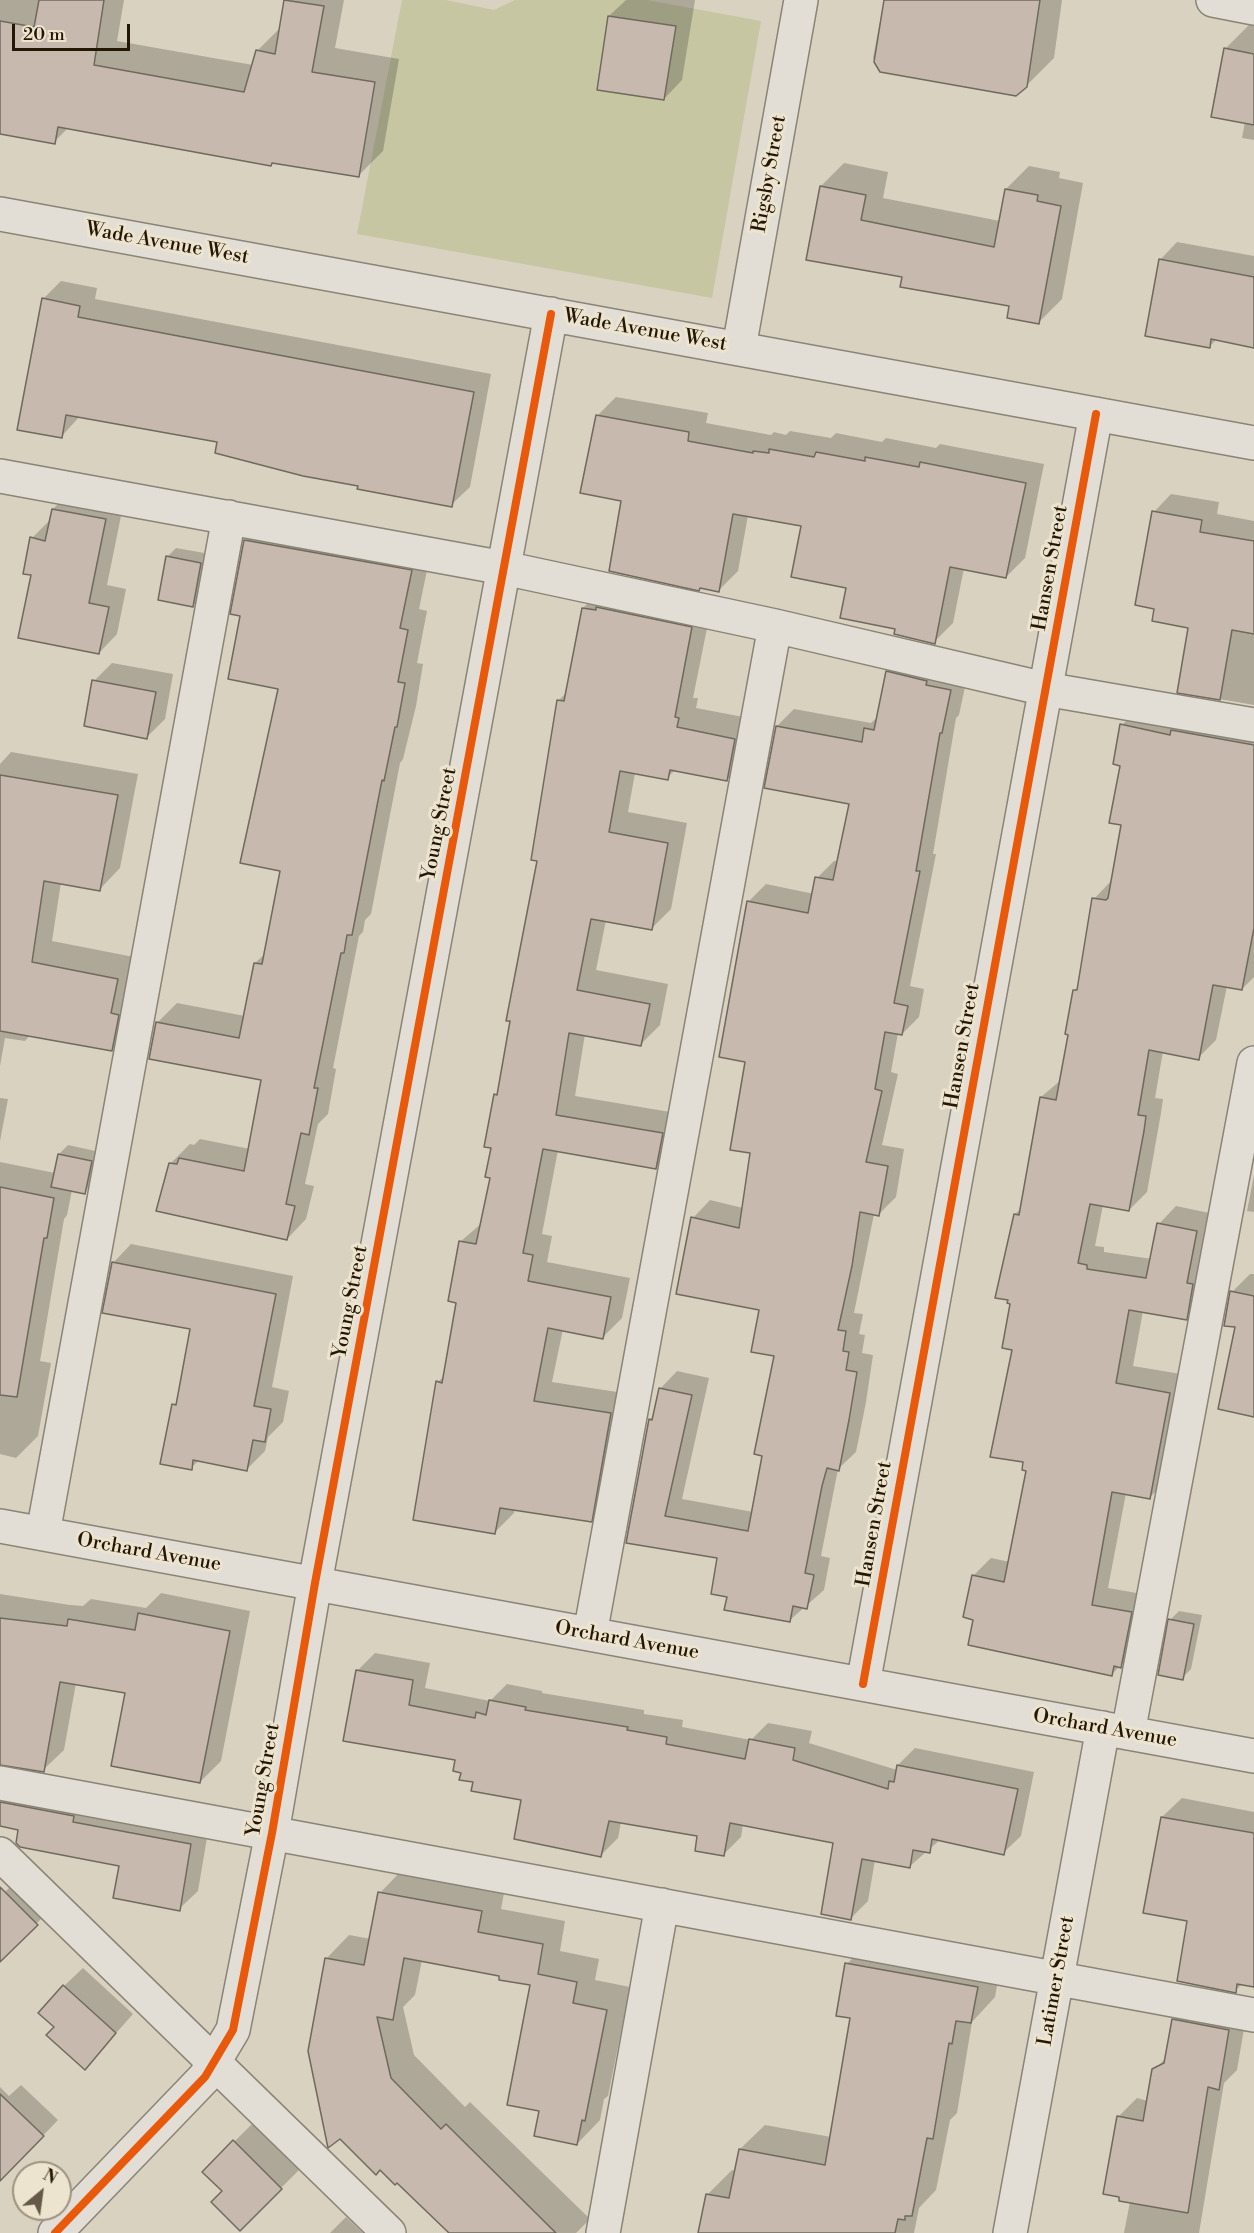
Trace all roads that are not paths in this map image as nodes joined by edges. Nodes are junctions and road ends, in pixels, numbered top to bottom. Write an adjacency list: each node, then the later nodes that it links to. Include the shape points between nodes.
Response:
1 (801, 0): 6 (street, Rigsby Street)
2 (1213, 0): 3 (street)
3 (1254, 8)
4 (1, 220): 5 (street, Wade Avenue West)
5 (551, 314): 6 (street, Wade Avenue West); 11 (street, Young Street)
6 (739, 348): 7 (street, Wade Avenue West)
7 (1096, 414): 8 (street, Wade Avenue West); 13 (street, Hansen Street)
8 (1254, 443)
9 (0, 476): 10 (street)
10 (229, 517): 11 (street); 17 (street)
11 (504, 568): 12 (street); 18 (street, Young Street)
12 (775, 626): 13 (street); 19 (street)
13 (1045, 689): 14 (street); 20 (street, Hansen Street)
14 (1254, 725)
15 (1254, 1063): 21 (street, Latimer Street)
16 (0, 1526): 17 (street, Orchard Avenue)
17 (43, 1533): 18 (street, Orchard Avenue)
18 (315, 1583): 19 (street, Orchard Avenue); 24 (street, Young Street)
19 (590, 1634): 20 (street, Orchard Avenue)
20 (863, 1684): 21 (street, Orchard Avenue)
21 (1115, 1731): 22 (street, Orchard Avenue); 27 (street, Latimer Street)
22 (1254, 1756)
23 (0, 1783): 24 (street)
24 (272, 1833): 26 (street); 29 (street, Young Street, via 233,2030)
25 (0, 1854): 29 (street)
26 (662, 1905): 27 (street); 32 (street)
27 (1058, 1979): 28 (street); 33 (street, Latimer Street)
28 (1254, 2015)
29 (214, 2062): 30 (street, Young Street, via 205,2077); 31 (street)
30 (55, 2233)
31 (389, 2233)
32 (603, 2233)
33 (1010, 2233)

